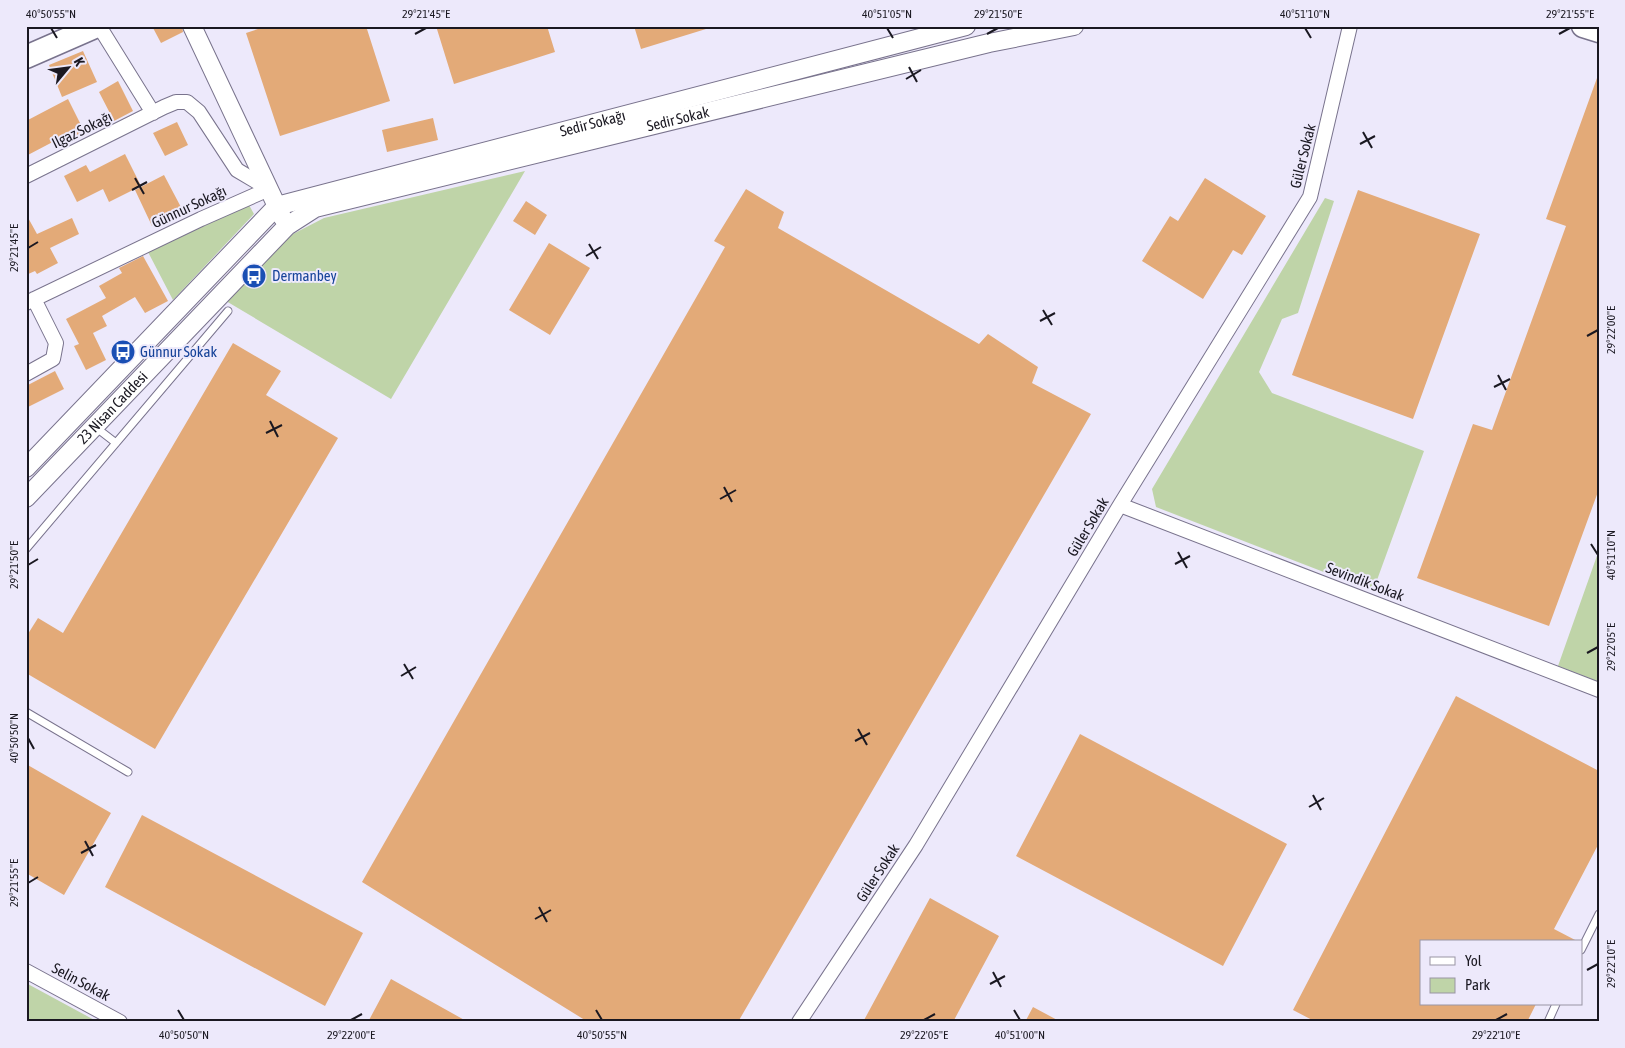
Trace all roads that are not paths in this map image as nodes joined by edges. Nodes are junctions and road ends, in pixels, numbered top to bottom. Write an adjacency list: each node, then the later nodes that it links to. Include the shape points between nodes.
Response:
1 (61, 26): 9 (main road)
2 (98, 26): 10 (main road); 12 (street)
3 (192, 26): 14 (street)
4 (966, 26): 15 (street, Sedir Sokağı)
5 (1074, 26): 16 (street, Sedir Sokak, via 989,43 315,208)
6 (1350, 26): 24 (street, Güler Sokak, via 1310,197)
7 (1583, 26): 8 (main road)
8 (1599, 32)
9 (26, 42)
10 (26, 57)
11 (200, 112): 12 (street, Ilgaz Sokağı, via 187,102 176,102); 14 (street, Günnur Sokağı, via 237,170)
12 (153, 113): 13 (street, Ilgaz Sokağı)
13 (26, 176)
14 (269, 189): 15 (street); 17 (street, Günnur Sokağı, via 201,218)
15 (277, 206): 16 (street); 22 (street, 23 Nisan Caddesi)
16 (287, 226): 20 (street, 23 Nisan Caddesi)
17 (30, 301): 19 (street, via 56,343 53,359)
18 (228, 311): 21 (lane)
19 (26, 374)
20 (94, 426): 21 (lane); 23 (street, 23 Nisan Caddesi)
21 (116, 443): 25 (lane)
22 (26, 468)
23 (26, 498)
24 (1120, 505): 26 (street, Sevindik Sokak); 34 (street, Güler Sokak, via 916,846)
25 (26, 549)
26 (1599, 690)
27 (26, 712): 28 (lane)
28 (128, 772)
29 (1599, 914): 30 (lane)
30 (1582, 948)
31 (26, 971): 33 (street, Selin Sokak)
32 (1555, 1006): 35 (lane)
33 (120, 1022)
34 (800, 1022)
35 (1548, 1022)

